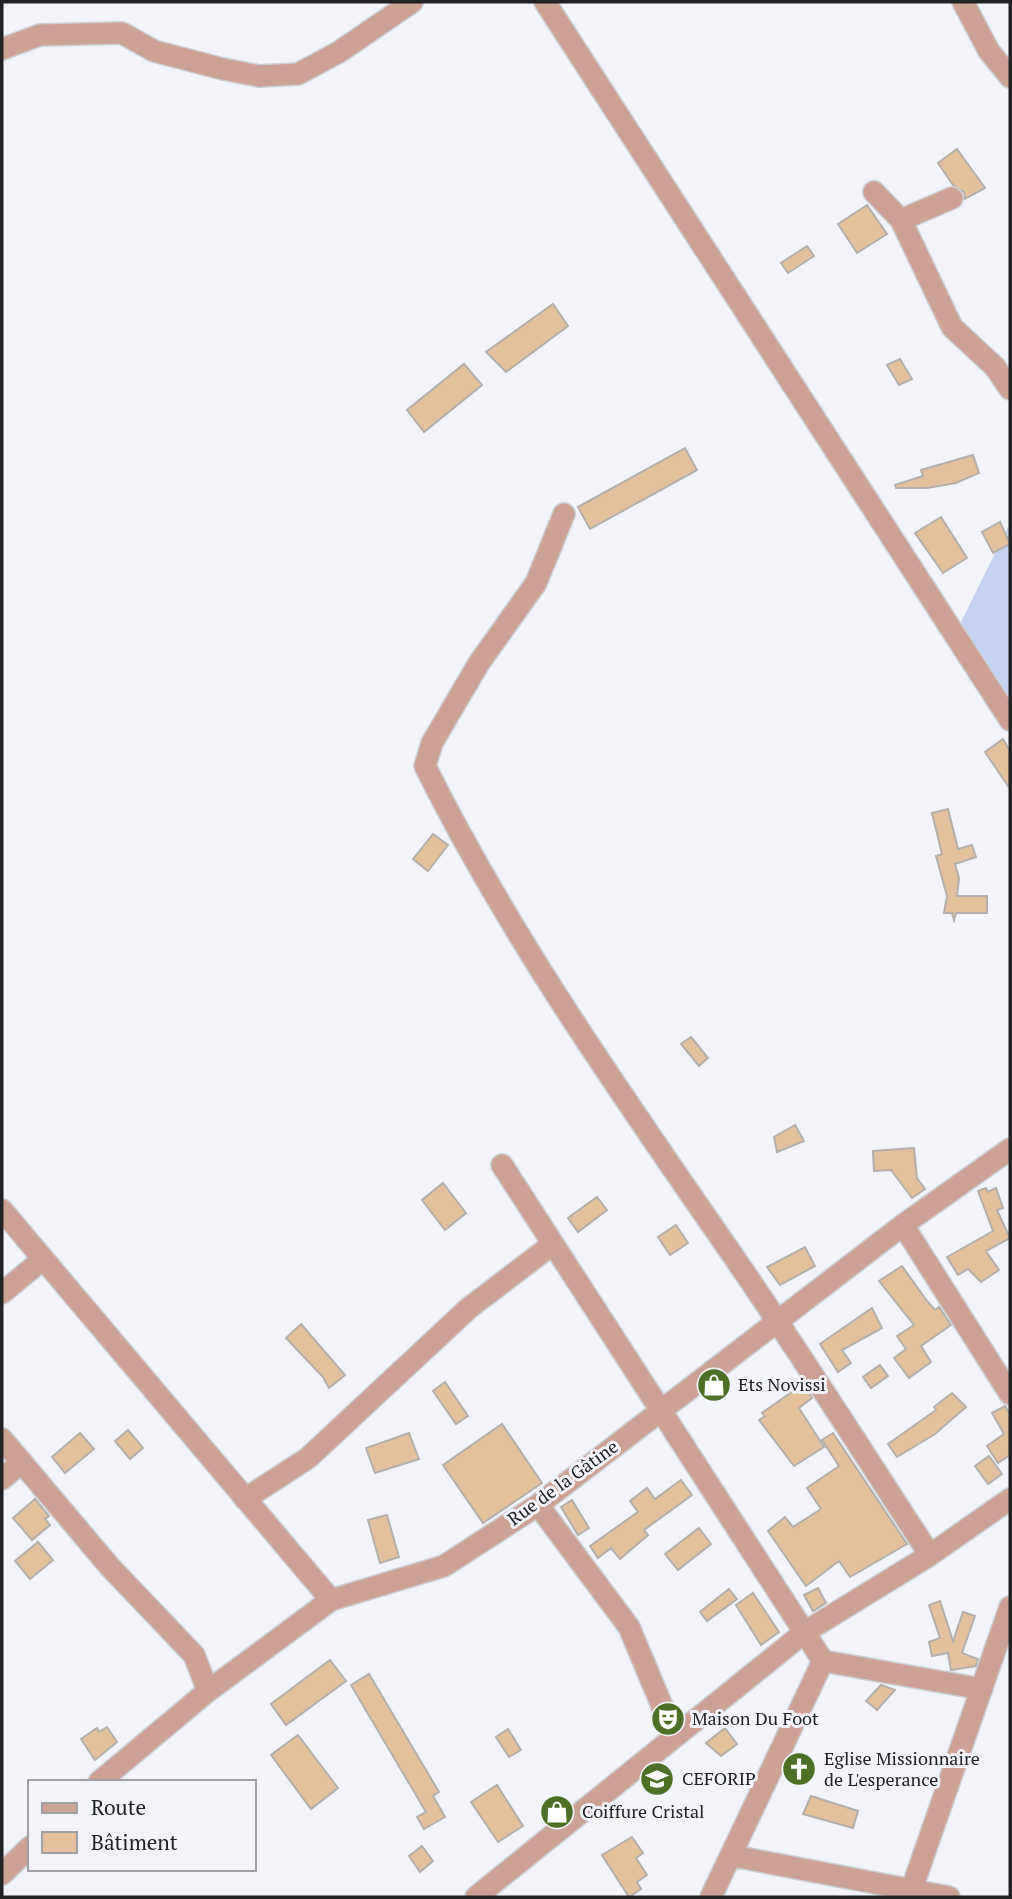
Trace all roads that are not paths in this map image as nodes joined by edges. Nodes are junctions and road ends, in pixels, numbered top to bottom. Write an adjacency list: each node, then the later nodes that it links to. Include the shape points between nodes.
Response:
1 (412, 2): 4 (street, via 298,74 259,76 223,69 154,51 122,33 40,35)
2 (545, 2): 12 (street)
3 (963, 2): 5 (street, via 989,51)
4 (2, 49)
5 (1010, 77)
6 (874, 192): 8 (street)
7 (952, 198): 8 (street)
8 (901, 220): 9 (street, via 952,327)
9 (1003, 363): 10 (street)
10 (1010, 389)
11 (564, 514): 20 (street, via 536,583 479,663 432,743 425,766 587,1045)
12 (1010, 720)
13 (1010, 1149): 16 (street, Rue de la Gâtine)
14 (502, 1165): 17 (street)
15 (2, 1210): 18 (street)
16 (903, 1225): 20 (street, Rue de la Gâtine); 21 (street)
17 (553, 1244): 22 (street); 26 (street, via 469,1308 308,1458)
18 (42, 1260): 19 (street); 26 (street)
19 (2, 1293)
20 (777, 1321): 22 (street, Rue de la Gâtine); 29 (street)
21 (1010, 1394)
22 (661, 1410): 28 (street, Rue de la Gâtine); 32 (street)
23 (2, 1439): 24 (street)
24 (22, 1462): 25 (street); 35 (street, via 110,1567 194,1655)
25 (2, 1479)
26 (245, 1499): 30 (street)
27 (1010, 1499): 29 (street)
28 (538, 1505): 30 (street, Rue de la Gâtine, via 444,1566); 36 (street, via 628,1628)
29 (930, 1555): 32 (street)
30 (331, 1600): 35 (street, Rue de la Gâtine)
31 (1010, 1607): 34 (street)
32 (805, 1632): 33 (street); 36 (street)
33 (823, 1661): 34 (street); 39 (street)
34 (982, 1689): 41 (street)
35 (208, 1691): 37 (street, Rue de la Gâtine)
36 (675, 1737): 42 (street)
37 (101, 1780)
38 (28, 1849): 40 (street)
39 (733, 1856): 41 (street); 43 (street)
40 (2, 1874)
41 (911, 1893): 44 (street)
42 (476, 1897)
43 (711, 1897)
44 (949, 1897)

